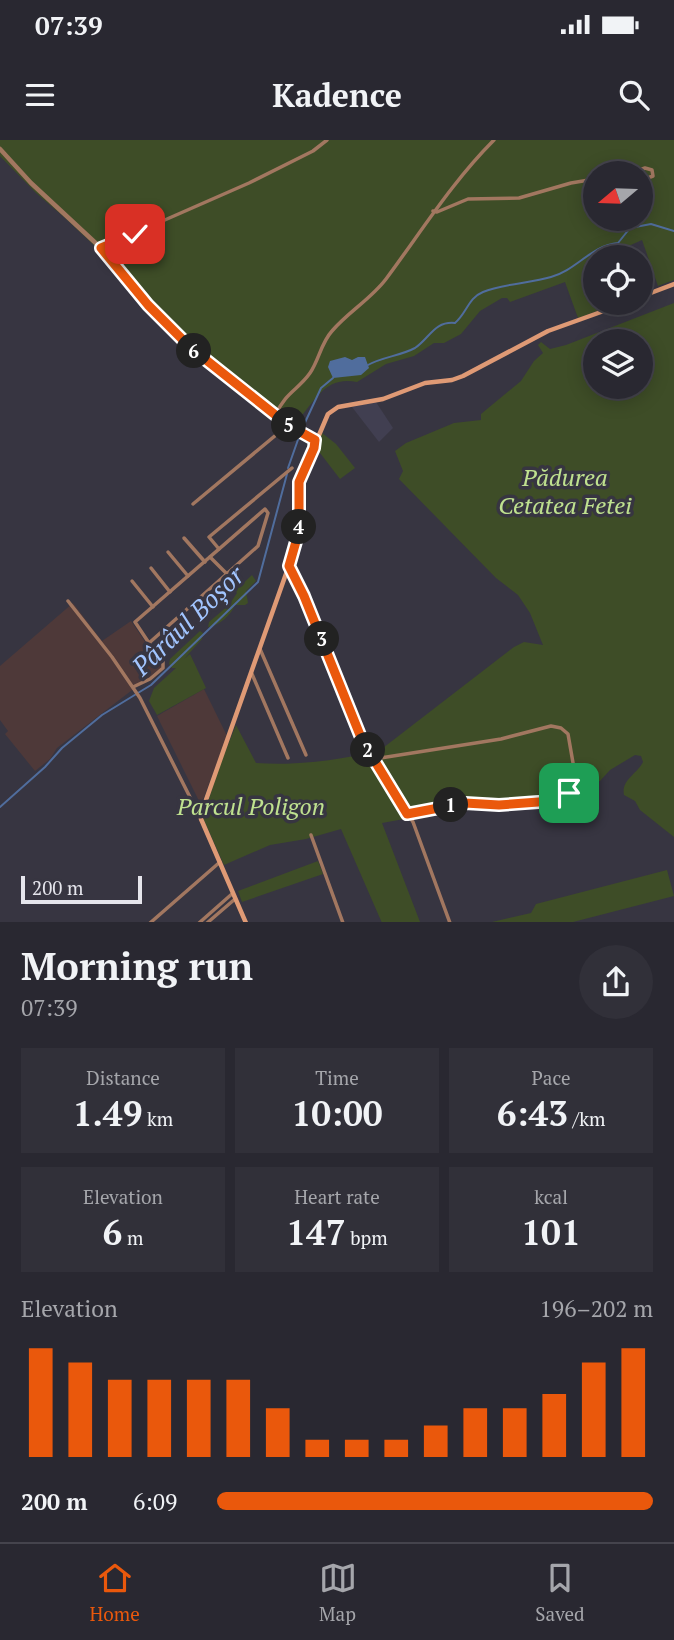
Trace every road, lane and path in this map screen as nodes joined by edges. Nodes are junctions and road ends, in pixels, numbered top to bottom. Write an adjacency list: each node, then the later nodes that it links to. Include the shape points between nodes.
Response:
1 (327, 140): 6 (street, via 239,188)
2 (494, 140): 5 (street)
3 (0, 149): 6 (street)
4 (583, 181): 5 (street, via 519,198 467,199)
5 (433, 211): 10 (street, via 383,282 332,330 310,373 286,395)
6 (101, 248): 10 (street, via 191,348)
7 (674, 284): 8 (main road)
8 (653, 292)
9 (593, 315): 12 (main road, via 548,331 463,376 419,385 383,400 334,408)
10 (276, 414): 11 (street)
11 (288, 425): 12 (street); 14 (street)
12 (315, 440): 20 (main road, via 299,482 299,531)
13 (292, 468): 16 (street, via 209,537)
14 (193, 504)
15 (184, 538): 19 (street)
16 (219, 549): 18 (street); 22 (street, via 265,509 268,513 258,546)
17 (168, 552): 23 (street)
18 (210, 557): 19 (street); 22 (street)
19 (205, 562): 23 (street)
20 (289, 566): 29 (main road); 34 (street)
21 (150, 568): 25 (street)
22 (227, 574): 28 (street)
23 (188, 576): 25 (street)
24 (132, 581): 27 (street)
25 (170, 592): 27 (street)
26 (68, 601): 31 (street)
27 (153, 607): 28 (street, via 135,622)
28 (149, 643): 31 (street, via 163,668)
29 (260, 649): 30 (main road); 32 (street)
30 (252, 674): 33 (street); 36 (main road)
31 (134, 689): 36 (street)
32 (306, 755)
33 (288, 758)
34 (374, 759): 35 (street); 35 (street, via 501,739 551,726 568,734 576,780 559,799 465,803)
35 (407, 814): 46 (street)
36 (201, 819): 38 (main road)
37 (311, 835): 45 (street)
38 (220, 862): 39 (main road); 41 (street)
39 (233, 893): 40 (main road); 42 (street)
40 (235, 899): 43 (street); 44 (main road)
41 (150, 922)
42 (200, 922)
43 (207, 922)
44 (246, 922)
45 (343, 922)
46 (450, 922)

